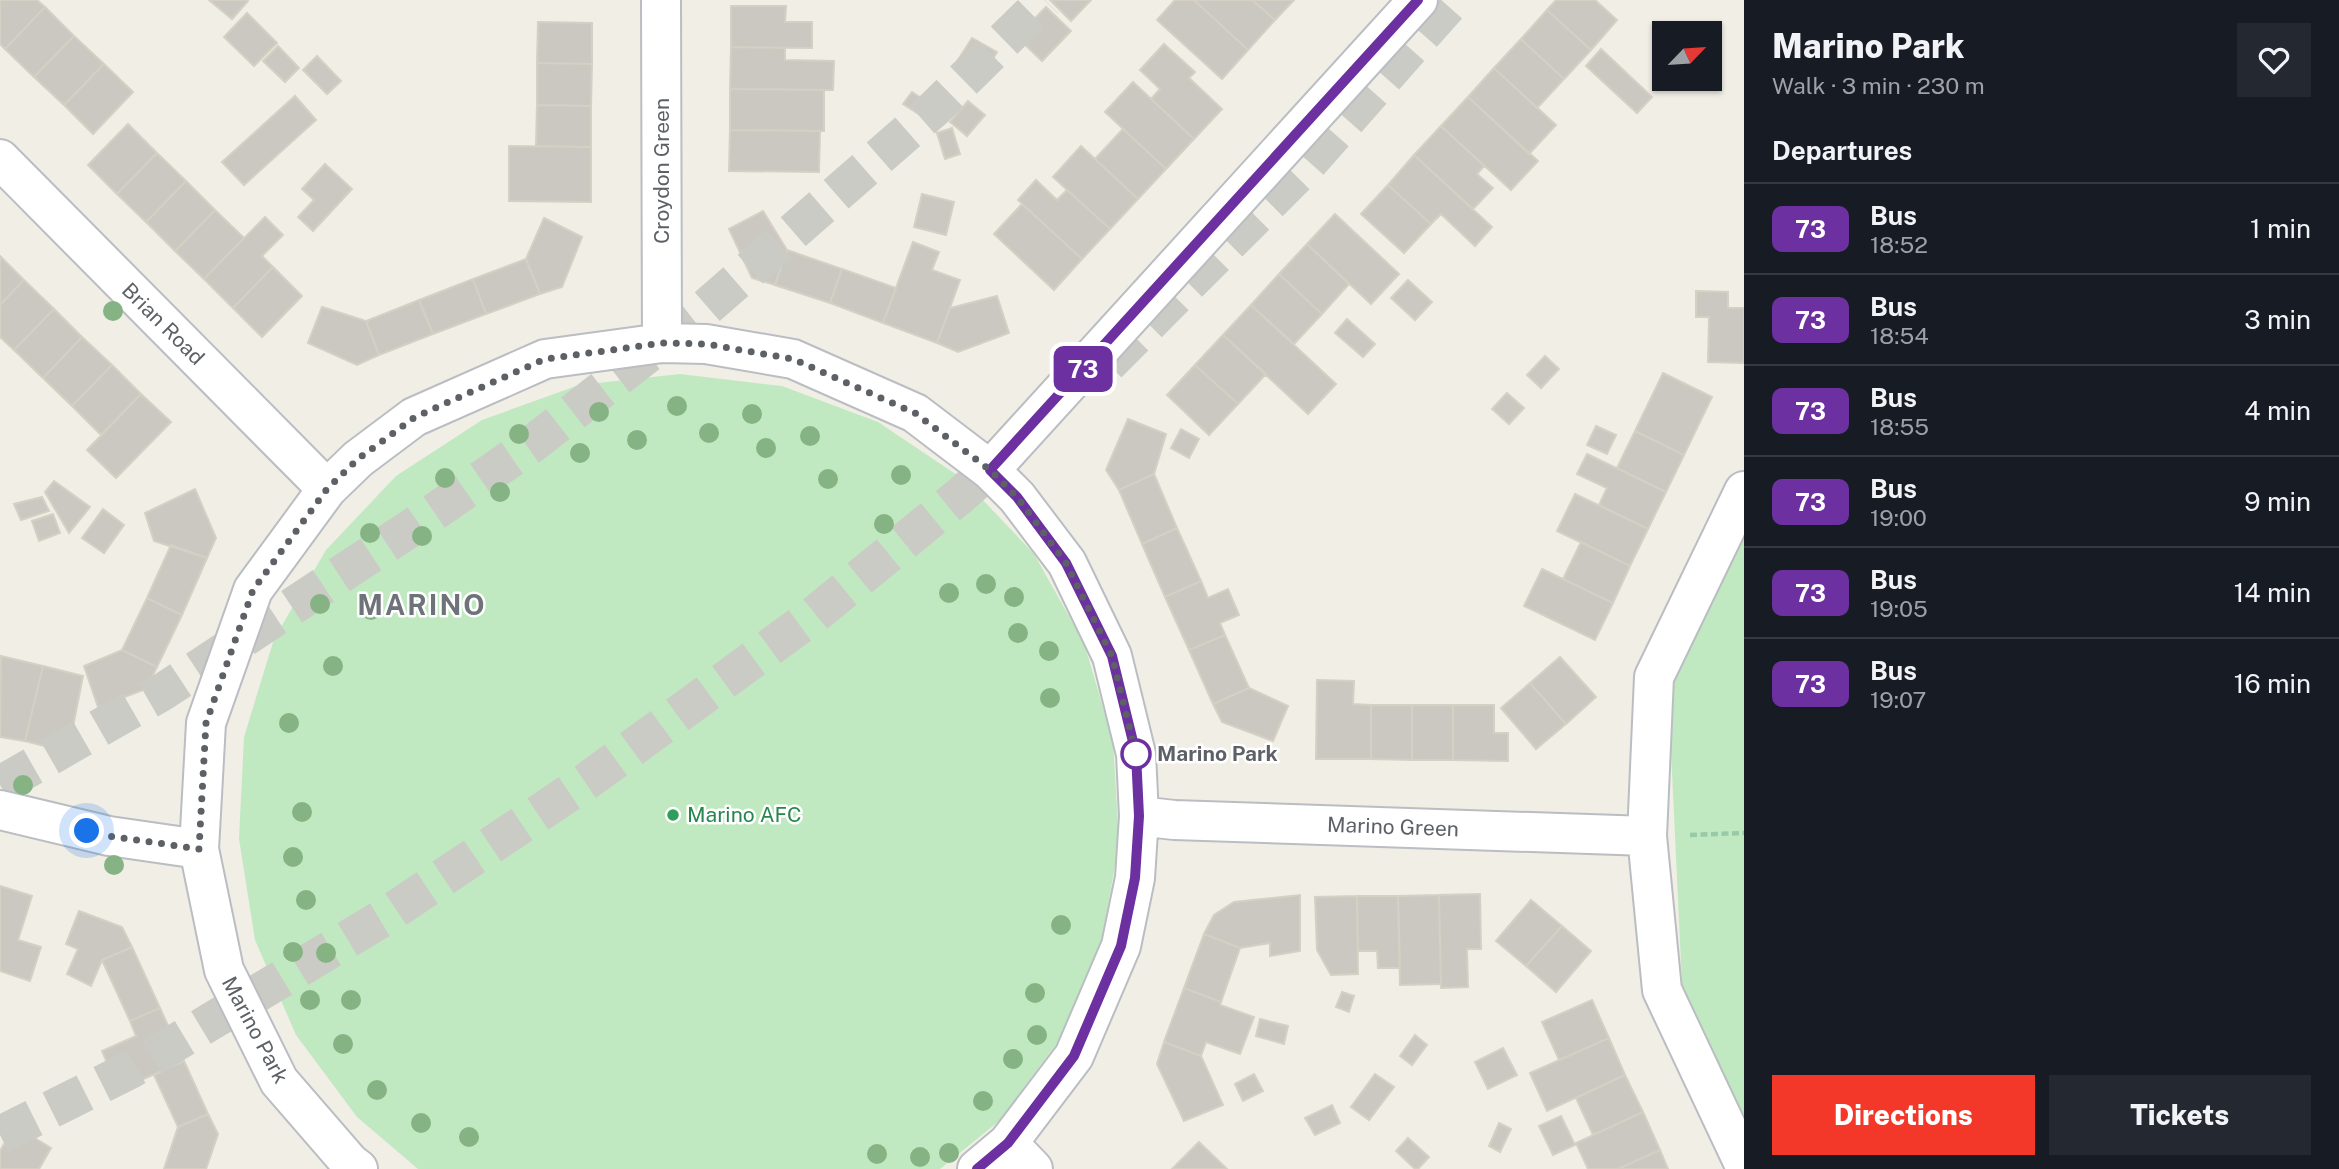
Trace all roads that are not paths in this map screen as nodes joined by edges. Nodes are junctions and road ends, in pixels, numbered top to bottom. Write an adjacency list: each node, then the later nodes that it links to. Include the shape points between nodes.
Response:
1 (661, 0): 4 (street, Croydon Green)
2 (1418, 0): 5 (street)
3 (0, 159): 6 (street, Brian Road)
4 (663, 343): 5 (street, Marino Park, via 706,344 793,359 915,413); 6 (street, Marino Park, via 545,359 415,417 358,459)
5 (990, 470): 9 (street, Marino Park, via 1017,497 1066,563 1112,656 1136,754)
6 (327, 489): 11 (street, Marino Park, via 253,590 206,723)
7 (1744, 491): 10 (street, via 1654,677)
8 (0, 810): 11 (street, via 109,836)
9 (1139, 816): 10 (street, Marino Green); 12 (street, Marino Park, via 1135,878 1121,946 1074,1056)
10 (1647, 836): 13 (street, via 1662,990)
11 (199, 849): 14 (street, Marino Park, via 223,970 279,1081)
12 (1021, 1156): 15 (street, Marino Park)
13 (1744, 1164)
14 (351, 1167)
15 (977, 1169)

